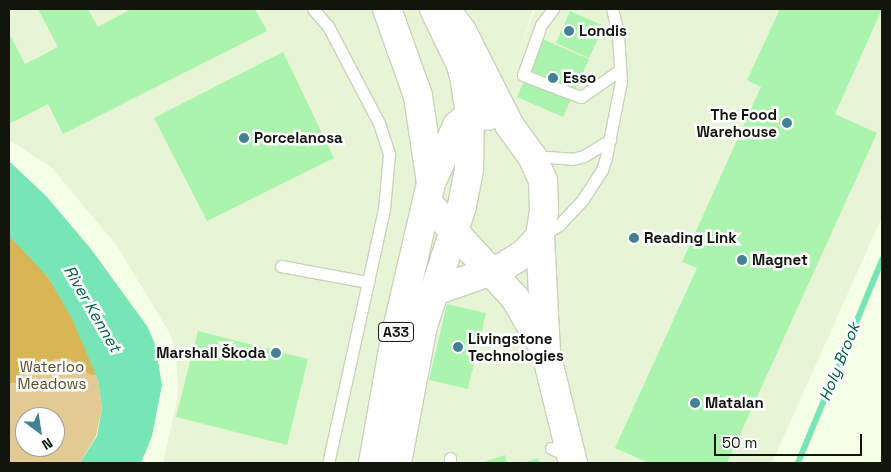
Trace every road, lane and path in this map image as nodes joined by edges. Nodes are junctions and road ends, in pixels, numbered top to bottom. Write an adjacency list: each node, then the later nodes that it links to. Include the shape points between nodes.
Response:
1 (313, 9): 17 (lane, via 328,26 379,123 389,154 384,209)
2 (387, 9): 12 (main road, A33, via 418,96)
3 (434, 9): 8 (main road, A33, via 461,66)
4 (445, 9): 9 (main road, via 462,31)
5 (553, 9): 7 (lane, via 541,24 523,76 581,97)
6 (612, 9): 7 (lane)
7 (620, 70): 10 (lane, via 618,109)
8 (470, 114): 9 (main road, via 484,114); 12 (main road, via 453,132); 13 (main road, A33, via 467,184)
9 (510, 126): 11 (main road)
10 (610, 140): 11 (lane, via 584,156 572,159); 14 (lane, via 602,170 583,199 559,225)
11 (532, 156): 14 (main road, via 543,181 545,196)
12 (429, 193): 13 (main road); 22 (main road, A33, via 395,338)
13 (454, 230): 16 (main road); 18 (main road, A33)
14 (540, 237): 16 (main road, via 526,253); 19 (main road)
15 (281, 266): 17 (lane)
16 (492, 272): 18 (main road); 19 (main road, via 522,307)
17 (367, 282): 21 (lane)
18 (432, 292): 23 (main road, A33, via 413,370)
19 (546, 353): 20 (main road)
20 (565, 456)
21 (328, 463)
22 (373, 463)
23 (397, 463)

